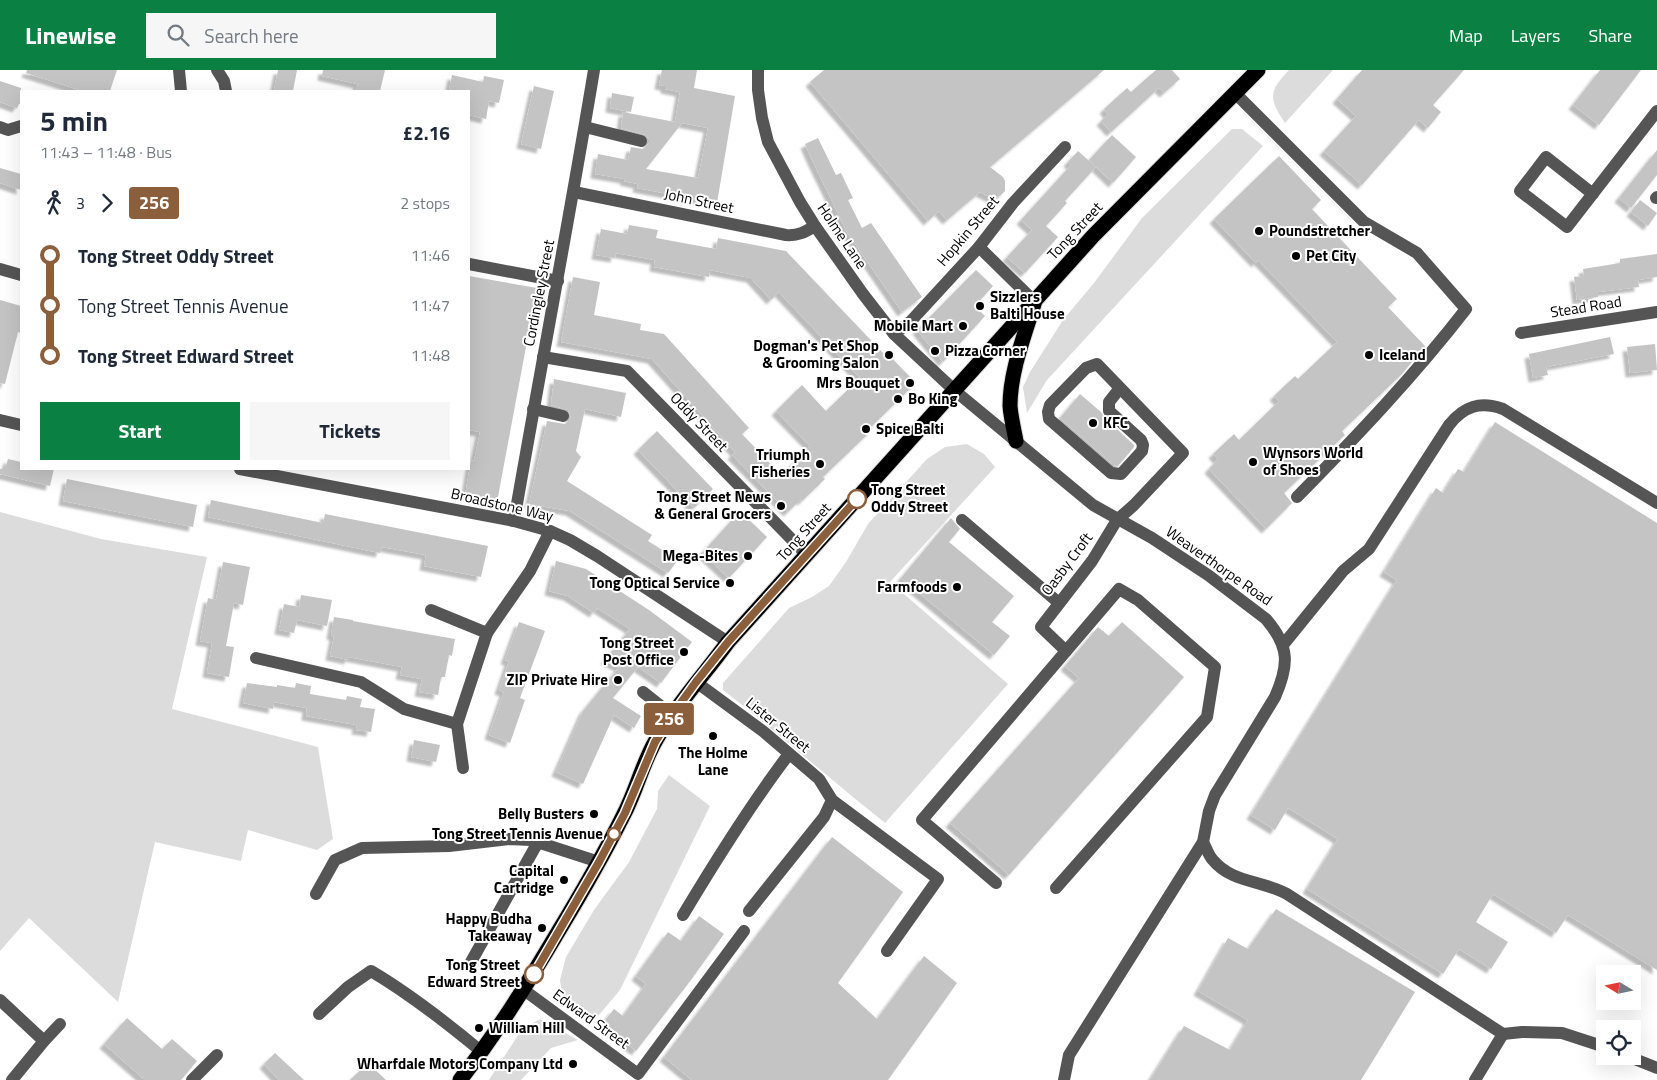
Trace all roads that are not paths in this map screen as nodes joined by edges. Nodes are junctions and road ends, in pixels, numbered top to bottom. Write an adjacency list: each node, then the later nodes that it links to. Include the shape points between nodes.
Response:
1 (179, 70): 6 (street)
2 (216, 70): 7 (street, via 224,80)
3 (594, 70): 12 (street, Cordingley Street)
4 (758, 70): 17 (street, Holme Lane, via 758,90 768,142)
5 (1258, 70): 8 (highway, Tong Street)
6 (181, 90)
7 (226, 90)
8 (1235, 93): 23 (highway, Tong Street, via 1093,236); 36 (street, via 1364,222 1417,252 1466,309 1418,368)
9 (1657, 112): 16 (street)
10 (20, 126): 11 (street, via 8,130)
11 (0, 127)
12 (585, 127): 13 (street); 15 (street, Cordingley Street)
13 (641, 141)
14 (1065, 147): 18 (street, Hopkin Street, via 1013,202)
15 (574, 192): 17 (street, John Street, via 786,235 796,236); 22 (street, Cordingley Street)
16 (1593, 194): 16 (street, via 1546,157 1520,191 1567,227)
17 (815, 226): 26 (street, Holme Lane)
18 (979, 248): 23 (street); 26 (street, Hopkin Street, via 911,321)
19 (470, 264): 22 (street)
20 (0, 269): 21 (street)
21 (20, 275)
22 (558, 281): 27 (street, Cordingley Street)
23 (1034, 302): 29 (highway, Tong Street); 34 (highway, via 1012,386 1010,407)
24 (1657, 312): 25 (street, Stead Road)
25 (1521, 333)
26 (894, 334): 29 (street, Holme Lane)
27 (543, 357): 30 (street, Cordingley Street); 42 (street, Oddy Street, via 627,371)
28 (1120, 388): 28 (street, via 1098,364 1086,368 1050,405 1048,416 1051,423 1116,475 1123,473 1143,448 1141,440 1109,411 1109,402); 39 (street, Oasby Croft, via 1182,453)
29 (954, 390): 34 (street, Weaverthorpe Road); 42 (highway, Tong Street)
30 (533, 409): 31 (street); 40 (street, Cordingley Street)
31 (563, 416)
32 (0, 420): 33 (street)
33 (20, 425)
34 (1016, 441): 39 (street, Weaverthorpe Road, via 1093,505)
35 (245, 470): 40 (street, Broadstone Way)
36 (1298, 496)
37 (1657, 503): 47 (street, via 1503,409 1473,406 1455,417 1449,425 1369,549 1343,571)
38 (962, 520): 43 (street)
39 (1117, 520): 43 (street, Oasby Croft, via 1092,561); 47 (street, Weaverthorpe Road, via 1152,538 1208,575 1266,619)
40 (514, 521): 41 (street, Broadstone Way)
41 (550, 531): 45 (street, via 530,571); 46 (street, Broadstone Way, via 597,556)
42 (807, 555): 46 (highway, Tong Street)
43 (1059, 603): 48 (street, Oasby Croft, via 1041,627)
44 (432, 610): 45 (street)
45 (487, 633): 53 (street)
46 (728, 642): 50 (highway, Tong Street)
47 (1283, 645): 58 (street, Weaverthorpe Road, via 1285,668 1275,697 1215,795)
48 (1066, 651): 60 (street, via 922,820); 61 (street, via 1119,589 1138,600 1215,667 1207,717)
49 (256, 658): 53 (street, via 360,682 404,709)
50 (696, 682): 52 (highway, Tong Street); 54 (street, Lister Street)
51 (643, 692): 52 (street)
52 (672, 715): 59 (highway, Tong Street, via 655,742 625,813)
53 (457, 724): 55 (street)
54 (789, 754): 56 (street, Lister Street, via 819,779); 64 (street)
55 (464, 768)
56 (832, 800): 63 (street, via 824,817); 66 (street, via 938,879)
57 (538, 842): 59 (street); 62 (street, via 509,839 449,846 362,848 335,860); 67 (street)
58 (1203, 842): 72 (street, via 1222,870 1287,894); 82 (street, via 1069,1055)
59 (599, 862): 68 (highway, Tong Street)
60 (996, 883)
61 (1056, 888)
62 (316, 894)
63 (749, 911)
64 (683, 915)
65 (744, 931): 68 (street, Edward Street, via 638,1074)
66 (886, 951)
67 (472, 962)
68 (524, 990): 75 (highway, Tong Street)
69 (0, 1000): 73 (street)
70 (319, 1014): 75 (street, via 371,970)
71 (60, 1024): 73 (street)
72 (1503, 1034): 74 (street, via 1562,1033); 83 (street)
73 (44, 1041): 79 (street)
74 (1596, 1044)
75 (482, 1052): 81 (highway, Tong Street)
76 (217, 1055): 80 (street)
77 (1641, 1062): 78 (street)
78 (1657, 1068)
79 (12, 1080)
80 (192, 1080)
81 (460, 1080)
82 (1064, 1080)
83 (1475, 1080)

